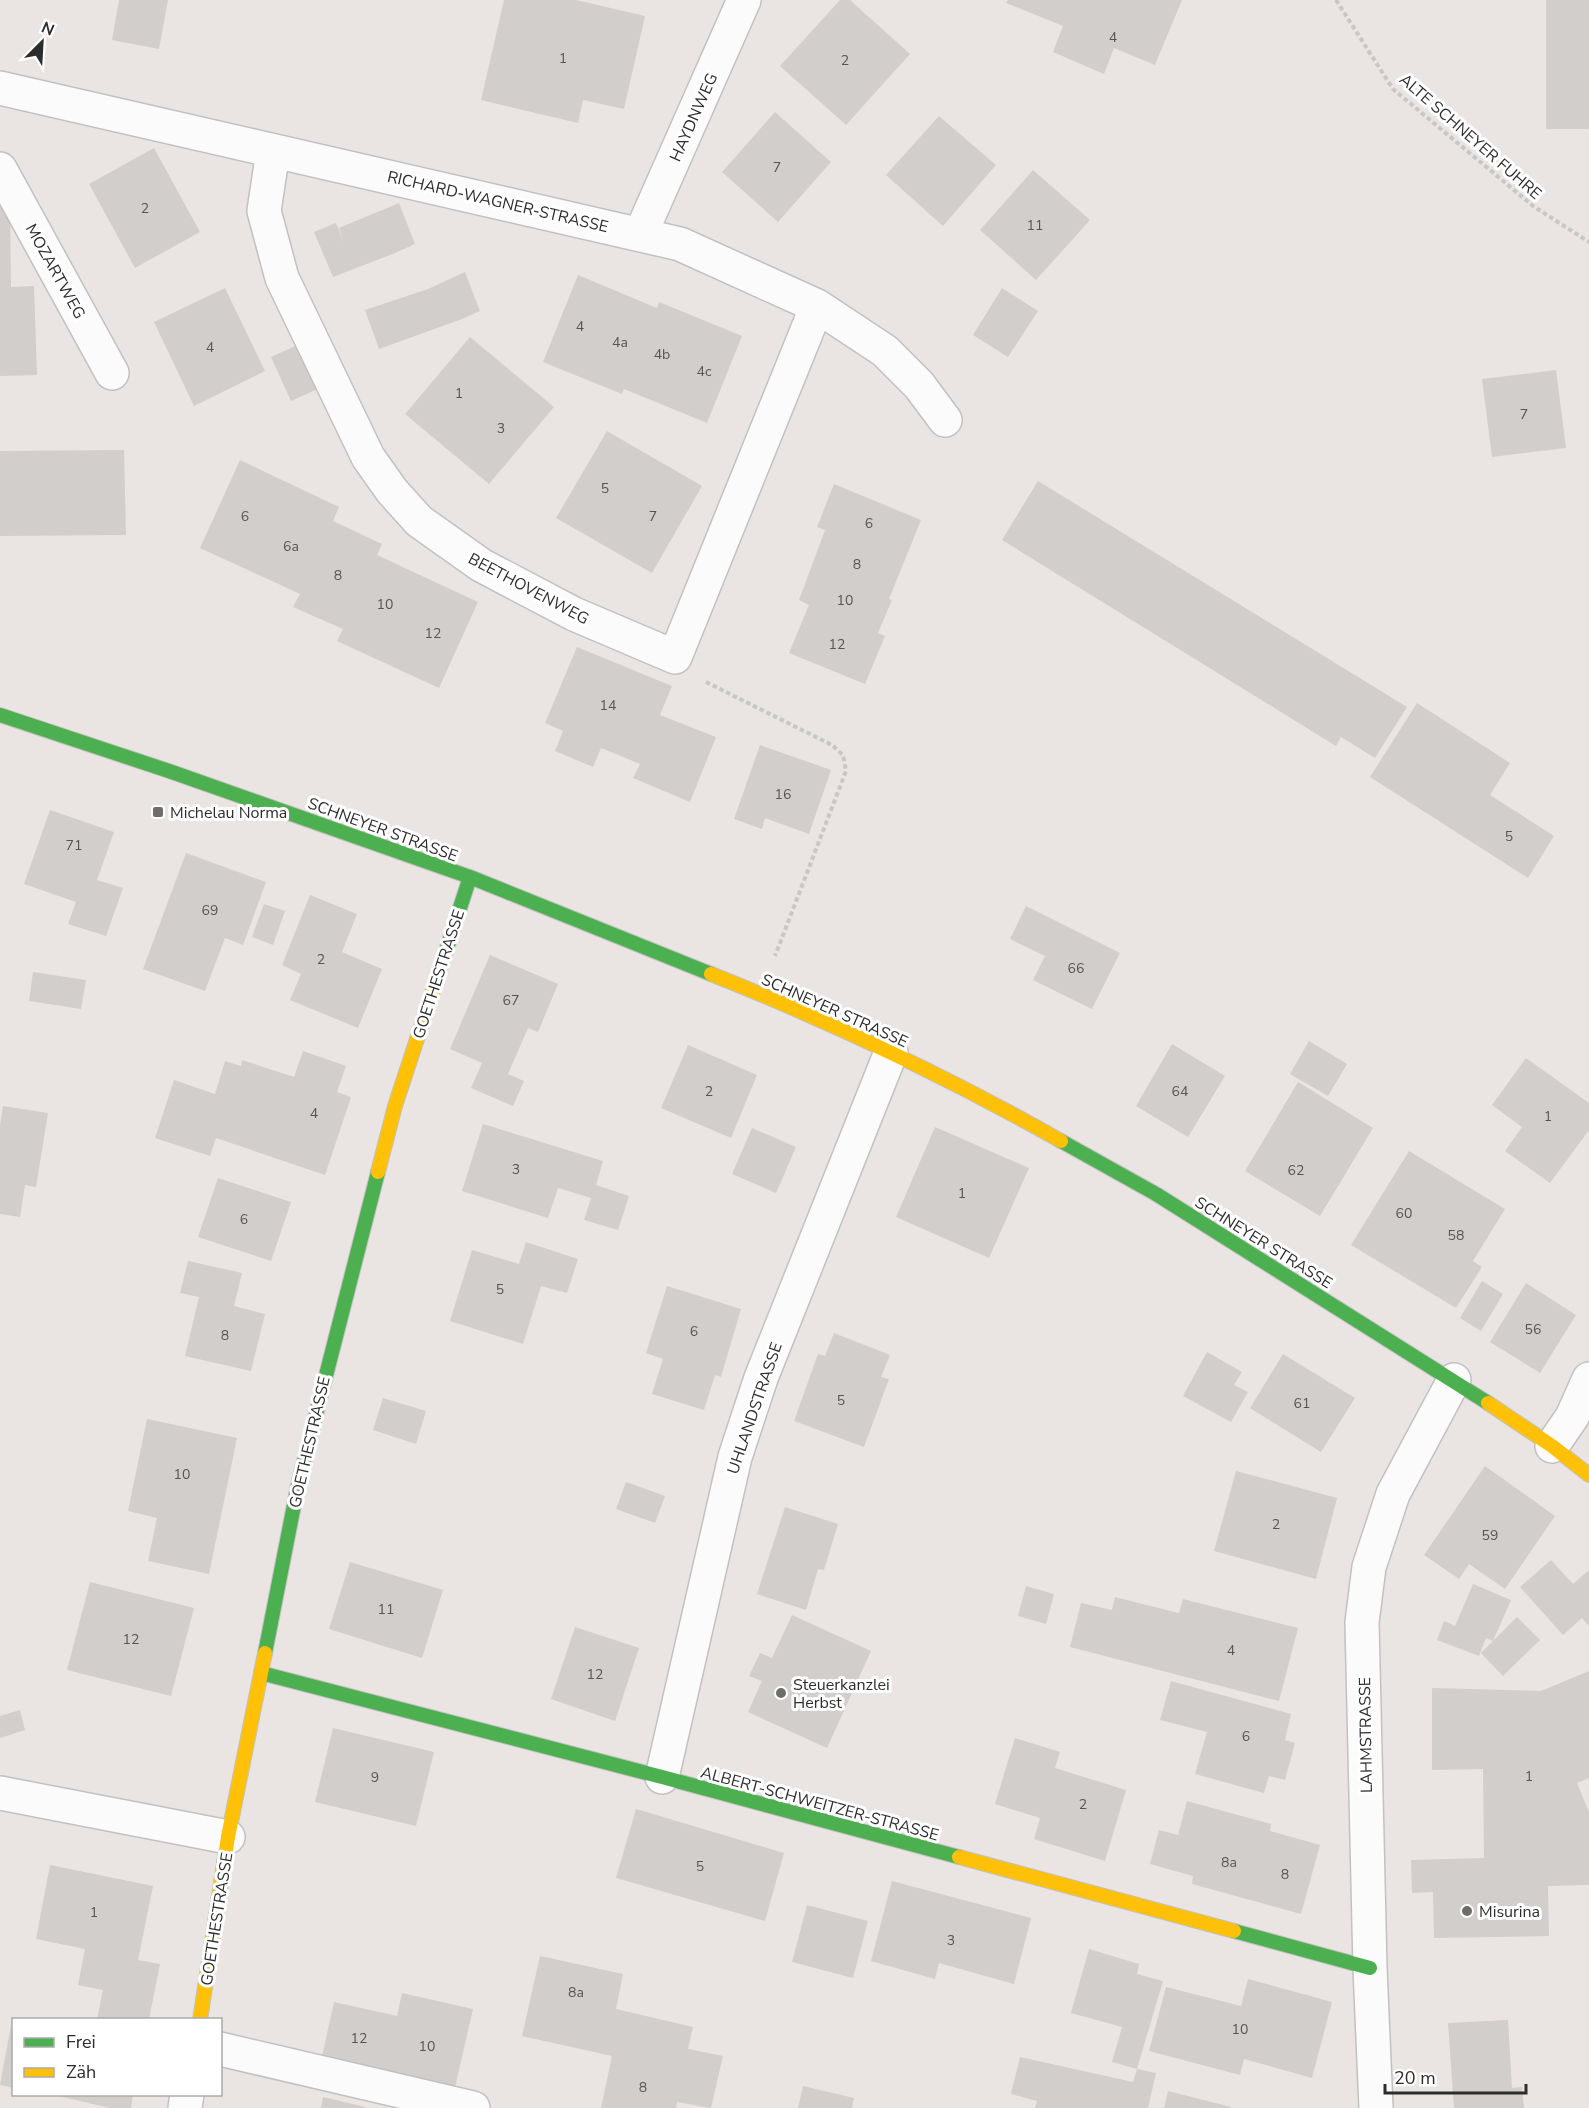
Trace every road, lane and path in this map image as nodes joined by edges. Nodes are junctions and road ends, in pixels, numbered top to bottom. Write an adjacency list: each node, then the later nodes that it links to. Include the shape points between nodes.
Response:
1 (744, 0): 6 (street, HAYDNWEG)
2 (1336, 0): 7 (path, ALTE SCHNEYER FUHRE, via 1393,89 1533,207)
3 (2, 96): 4 (street, RICHARD-WAGNER-STRASSE)
4 (273, 151): 6 (street, RICHARD-WAGNER-STRASSE); 11 (street, BEETHOVENWEG, via 264,212 282,278 368,457 392,491 419,521 481,565 574,614)
5 (0, 169): 9 (street, MOZARTWEG)
6 (641, 233): 8 (street, RICHARD-WAGNER-STRASSE, via 680,244)
7 (1589, 242)
8 (817, 306): 10 (street, RICHARD-WAGNER-STRASSE, via 885,351 919,385); 11 (street)
9 (112, 373)
10 (945, 420)
11 (675, 657): 14 (path, via 706,682 832,745 843,755 846,771)
12 (0, 715): 13 (street, SCHNEYER STRASSE)
13 (470, 877): 14 (street, SCHNEYER STRASSE); 20 (street, GOETHESTRASSE, via 395,1106 349,1281 298,1485)
14 (761, 994): 15 (street, SCHNEYER STRASSE)
15 (891, 1052): 17 (street, SCHNEYER STRASSE, via 1014,1114 1156,1194); 21 (street, UHLANDSTRASSE, via 766,1367 735,1457)
16 (1589, 1379): 18 (street, via 1572,1417)
17 (1454, 1380): 18 (street, SCHNEYER STRASSE); 24 (street, LAHMSTRASSE, via 1394,1494 1370,1567 1362,1622)
18 (1552, 1446): 19 (street, SCHNEYER STRASSE)
19 (1589, 1475)
20 (261, 1673): 21 (street, ALBERT-SCHWEITZER-STRASSE); 23 (street, GOETHESTRASSE)
21 (662, 1777): 24 (street, ALBERT-SCHWEITZER-STRASSE)
22 (0, 1793): 23 (street)
23 (228, 1837): 25 (street, GOETHESTRASSE)
24 (1370, 1968): 28 (street, LAHMSTRASSE)
25 (200, 2018)
26 (222, 2049): 27 (street)
27 (473, 2108)
28 (1377, 2108)

